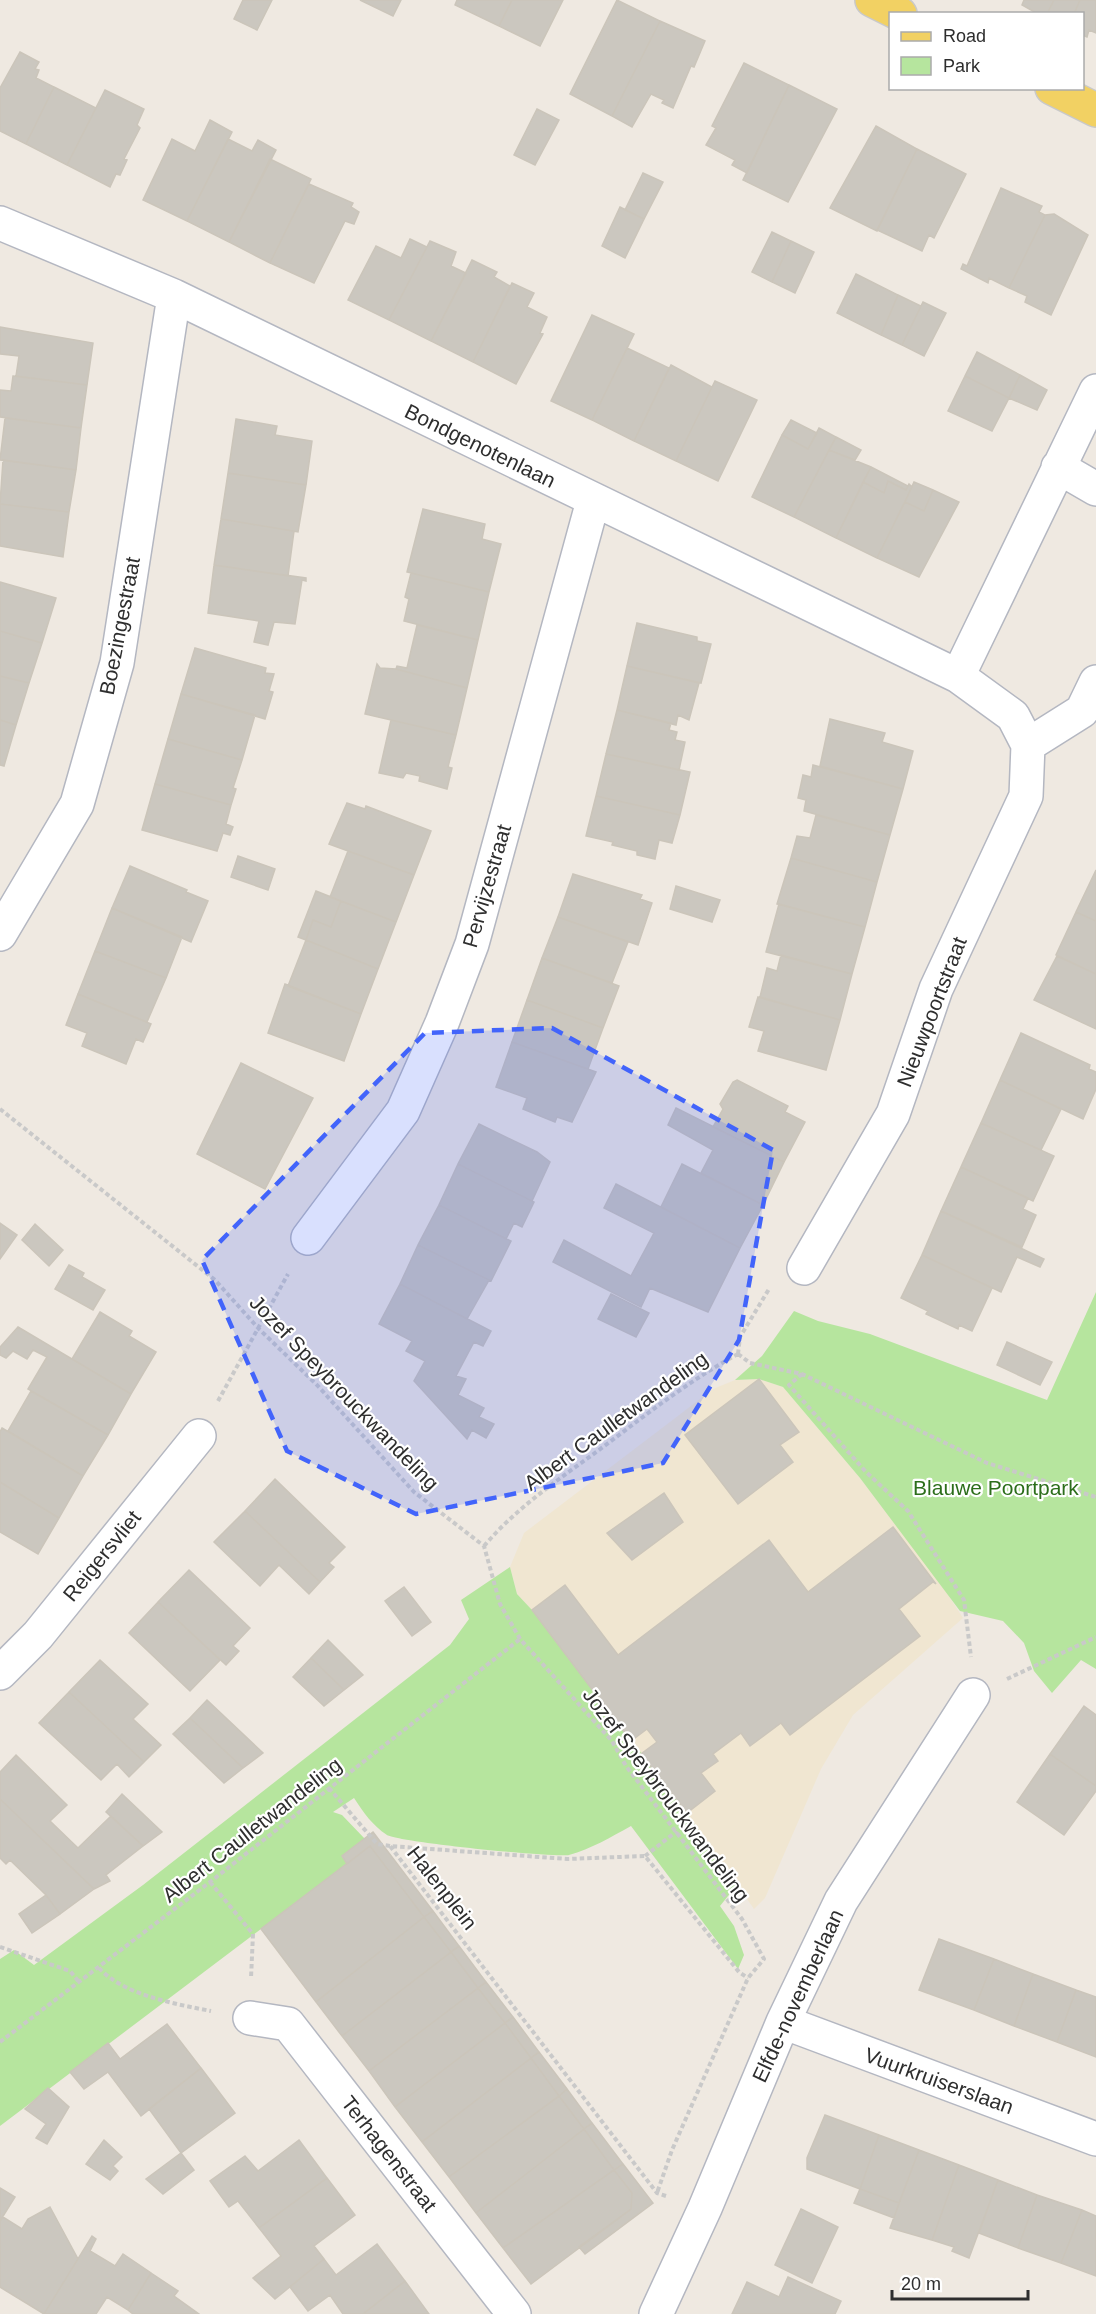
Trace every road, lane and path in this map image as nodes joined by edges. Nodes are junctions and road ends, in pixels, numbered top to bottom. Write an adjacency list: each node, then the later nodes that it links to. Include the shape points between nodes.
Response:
1 (872, 0): 2 (main road)
2 (896, 12)
3 (1056, 90): 4 (main road)
4 (1096, 110)
5 (0, 224): 6 (street, Bondgenotenlaan)
6 (174, 296): 10 (street, Bondgenotenlaan); 14 (street, Boezingestraat, via 117,663 77,804)
7 (1096, 391): 8 (street)
8 (1058, 467): 9 (street); 11 (street)
9 (1096, 489)
10 (592, 501): 11 (street, Bondgenotenlaan); 16 (street, Pervijzestraat, via 472,944 442,1023 403,1111)
11 (958, 676): 13 (street, Nieuwpoortstraat, via 1013,716)
12 (1096, 682): 13 (street, via 1082,711)
13 (1028, 745): 17 (street, Nieuwpoortstraat, via 1026,796 936,989 893,1114)
14 (0, 934)
15 (0, 1109): 18 (path, Jozef Speybrouckwandeling, via 215,1280)
16 (308, 1238): 18 (path)
17 (804, 1268): 19 (path, Albert Caulletwandeling, via 772,1284 740,1337)
18 (259, 1329): 21 (path); 23 (path, Jozef Speybrouckwandeling, via 317,1385 414,1492)
19 (738, 1354): 20 (path, via 750,1363); 23 (path, Albert Caulletwandeling, via 700,1375 552,1484 502,1525)
20 (802, 1374): 22 (path, via 987,1463); 27 (path, via 789,1385 866,1472 908,1511 964,1600)
21 (199, 1436): 26 (street, Reigersvliet, via 38,1635)
22 (1096, 1497)
23 (484, 1546): 25 (path, Jozef Speybrouckwandeling, via 500,1604)
24 (1096, 1637): 27 (path)
25 (520, 1639): 28 (path, Albert Caulletwandeling); 29 (path, Jozef Speybrouckwandeling, via 612,1741 626,1766)
26 (0, 1672)
27 (973, 1695): 38 (street, Elfde-novemberlaan, via 841,1901)
28 (329, 1788): 30 (path, via 377,1844); 32 (path, Albert Caulletwandeling)
29 (677, 1831): 31 (path); 35 (path, Jozef Speybrouckwandeling, via 742,1919 764,1959)
30 (390, 1846): 31 (path, Halenplein, via 567,1859); 41 (path, Halenplein)
31 (645, 1856): 35 (path, via 739,1972)
32 (210, 1882): 34 (path, Albert Caulletwandeling); 37 (path, via 253,1934)
33 (0, 1947): 36 (path, via 70,1971)
34 (99, 1968): 36 (path, Albert Caulletwandeling); 37 (path, via 108,1977 164,2002)
35 (748, 1978): 41 (path)
36 (79, 1982): 39 (path, Albert Caulletwandeling)
37 (250, 2018): 43 (street, Terhagenstraat, via 288,2024)
38 (783, 2022): 40 (street, Vuurkruiserslaan); 42 (street, Elfde-novemberlaan)
39 (0, 2042)
40 (1096, 2139)
41 (657, 2193): 42 (path)
42 (705, 2208): 44 (street, Elfde-novemberlaan)
43 (514, 2314)
44 (656, 2314)

